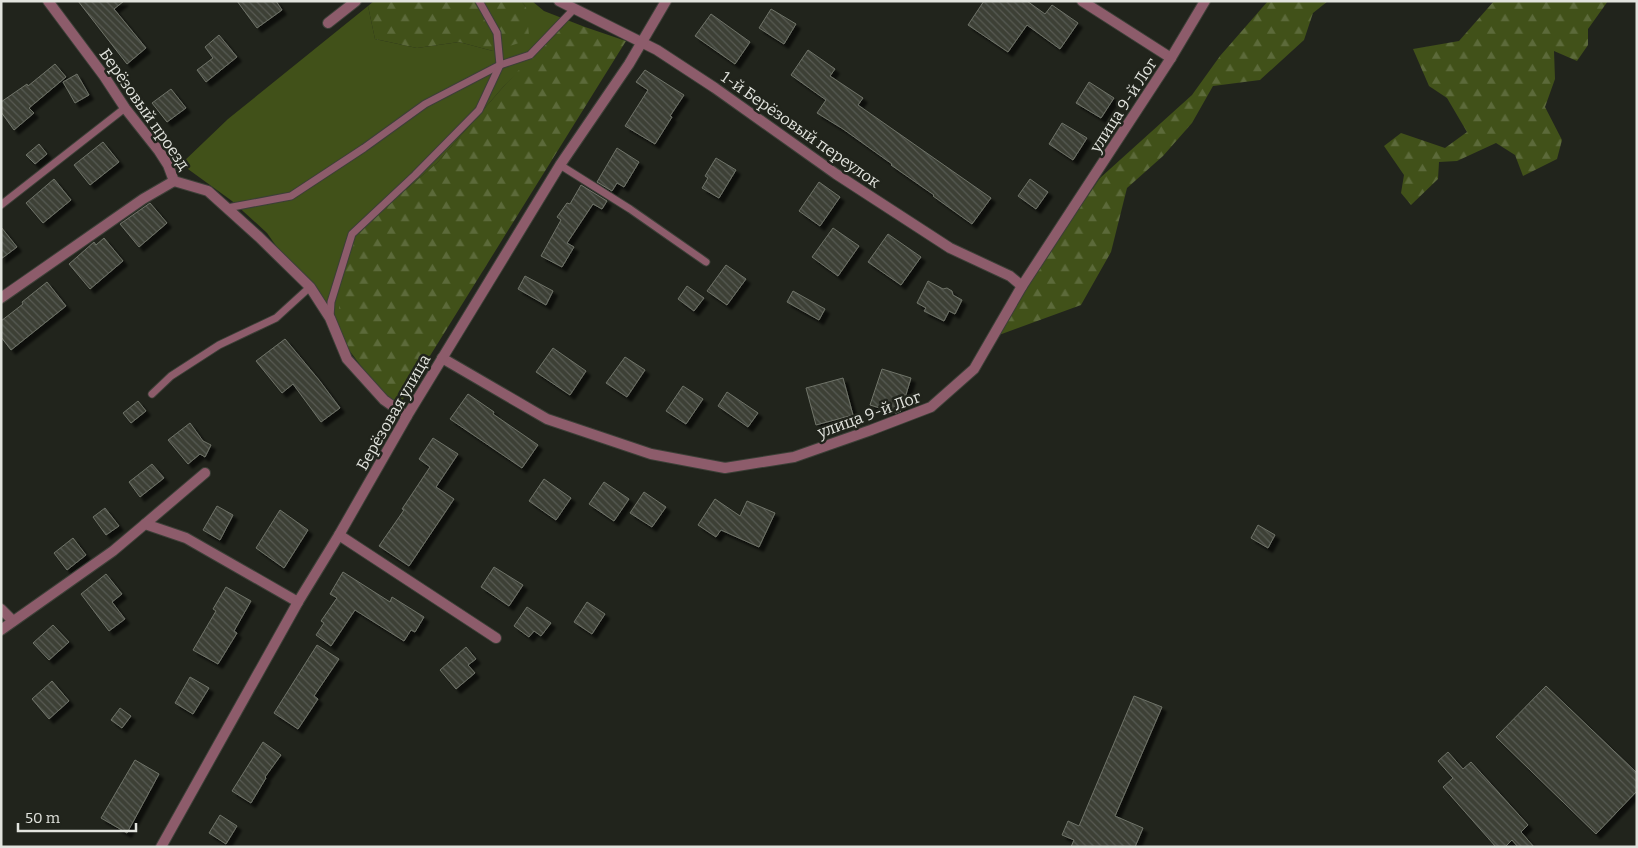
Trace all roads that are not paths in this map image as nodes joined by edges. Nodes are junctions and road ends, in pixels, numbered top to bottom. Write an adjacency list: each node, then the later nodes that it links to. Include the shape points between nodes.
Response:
1 (48, 1): 13 (street, Берёзовый проезд)
2 (356, 1): 9 (street)
3 (479, 1): 12 (lane, via 497,33)
4 (559, 1): 8 (street, 1-й Берёзовый переулок)
5 (666, 1): 10 (street, Берёзовая улица)
6 (1082, 1): 11 (street)
7 (1205, 1): 11 (street, улица 9-й Лог)
8 (574, 9): 10 (street, 1-й Берёзовый переулок); 12 (lane, via 530,55)
9 (328, 23)
10 (642, 42): 14 (street, Берёзовая улица); 19 (street, 1-й Берёзовый переулок, via 950,248 1010,276)
11 (1172, 58): 19 (street, улица 9-й Лог)
12 (500, 65): 17 (lane, via 425,104 292,196); 22 (lane, via 479,110 352,234 331,302)
13 (124, 108): 15 (street, Берёзовый проезд, via 159,151); 16 (lane)
14 (560, 165): 18 (lane); 23 (street, Берёзовая улица)
15 (174, 181): 17 (street, Берёзовый проезд, via 208,192); 21 (street)
16 (1, 205)
17 (227, 208): 20 (street, Берёзовый проезд)
18 (706, 262)
19 (1022, 286): 23 (street, улица 9-й Лог, via 974,369 931,407 794,457 725,468 651,454 547,419)
20 (310, 288): 22 (street, Берёзовый проезд); 24 (lane, via 276,318 220,345 172,376)
21 (1, 298)
22 (330, 318): 25 (street, Берёзовый проезд, via 347,359 384,400)
23 (442, 358): 25 (street, Берёзовая улица)
24 (152, 394)
25 (407, 416): 28 (street, Берёзовая улица)
26 (205, 472): 27 (street)
27 (145, 524): 29 (street, via 186,538); 31 (street, via 113,551)
28 (339, 535): 29 (street, Берёзовая улица); 33 (street)
29 (298, 602): 34 (street, Берёзовая улица)
30 (1, 609): 31 (street)
31 (14, 621): 32 (street)
32 (1, 630)
33 (496, 638)
34 (161, 847)

